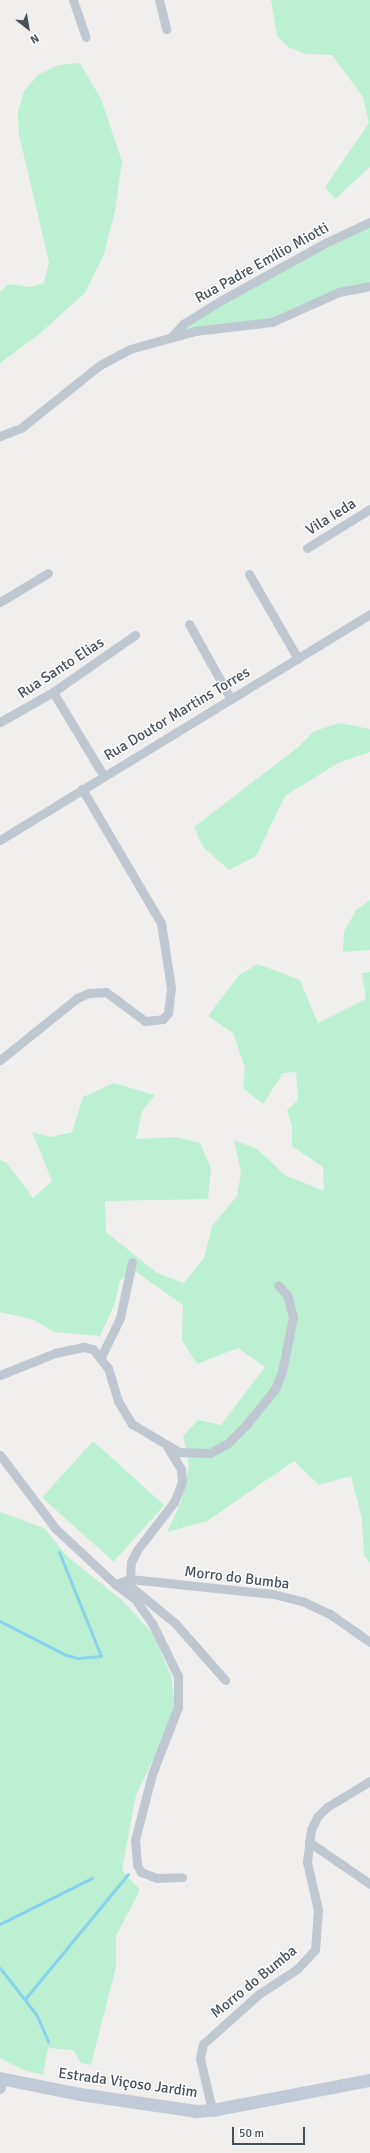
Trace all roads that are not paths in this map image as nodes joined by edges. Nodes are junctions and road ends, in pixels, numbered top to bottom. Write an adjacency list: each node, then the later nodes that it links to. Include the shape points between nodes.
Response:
1 (73, 0): 4 (street)
2 (159, 0): 3 (street)
3 (166, 29)
4 (86, 37)
5 (370, 222): 7 (street, Rua Padre Emílio Miotti, via 325,243 220,301 183,324)
6 (370, 286): 7 (street, via 339,292 272,322)
7 (172, 336): 8 (street, via 130,349 110,359 21,428)
8 (0, 436)
9 (370, 509): 10 (street, Vila Ieda)
10 (307, 548)
11 (48, 573): 13 (street)
12 (249, 574): 17 (street)
13 (0, 602)
14 (370, 614): 17 (street, Rua Doutor Martins Torres)
15 (189, 624): 19 (street)
16 (136, 635): 18 (street, Rua Santo Elias)
17 (298, 659): 19 (street, Rua Doutor Martins Torres)
18 (53, 692): 20 (street, Rua Santo Elias); 21 (street)
19 (232, 699): 21 (street, Rua Doutor Martins Torres)
20 (0, 722)
21 (103, 775): 22 (street, Rua Doutor Martins Torres)
22 (82, 789): 23 (street, Rua Doutor Martins Torres); 24 (street, via 161,923 172,988 168,1013 163,1019 145,1022 106,992 89,993 77,998)
23 (0, 840)
24 (0, 1060)
25 (132, 1262): 27 (street, via 120,1318)
26 (278, 1284): 29 (street, via 286,1295 293,1317 282,1372 267,1400 220,1449 194,1455)
27 (101, 1356): 28 (street, via 93,1349 75,1348 38,1358); 29 (street, via 126,1417)
28 (0, 1375)
29 (167, 1447): 31 (street, via 181,1469 182,1482 174,1502 137,1550)
30 (0, 1455): 32 (street, via 56,1529)
31 (127, 1580): 32 (street, Morro do Bumba); 33 (street, Morro do Bumba, via 273,1594 302,1601 330,1614); 34 (street, via 175,1623)
32 (115, 1584): 37 (street, via 134,1598 166,1650 178,1676 180,1697 174,1723 144,1798 135,1840 137,1865 148,1875)
33 (370, 1642)
34 (225, 1680)
35 (370, 1781): 36 (street, Morro do Bumba, via 327,1807 317,1817)
36 (309, 1842): 38 (street); 41 (street, Morro do Bumba, via 309,1879 318,1910 315,1950 298,1969 259,1994 203,2044 200,2058)
37 (182, 1877)
38 (370, 1884)
39 (370, 2080): 41 (main road, Estrada Viçoso Jardim)
40 (1, 2082): 41 (main road, Estrada Viçoso Jardim, via 158,2106)
41 (212, 2110)

